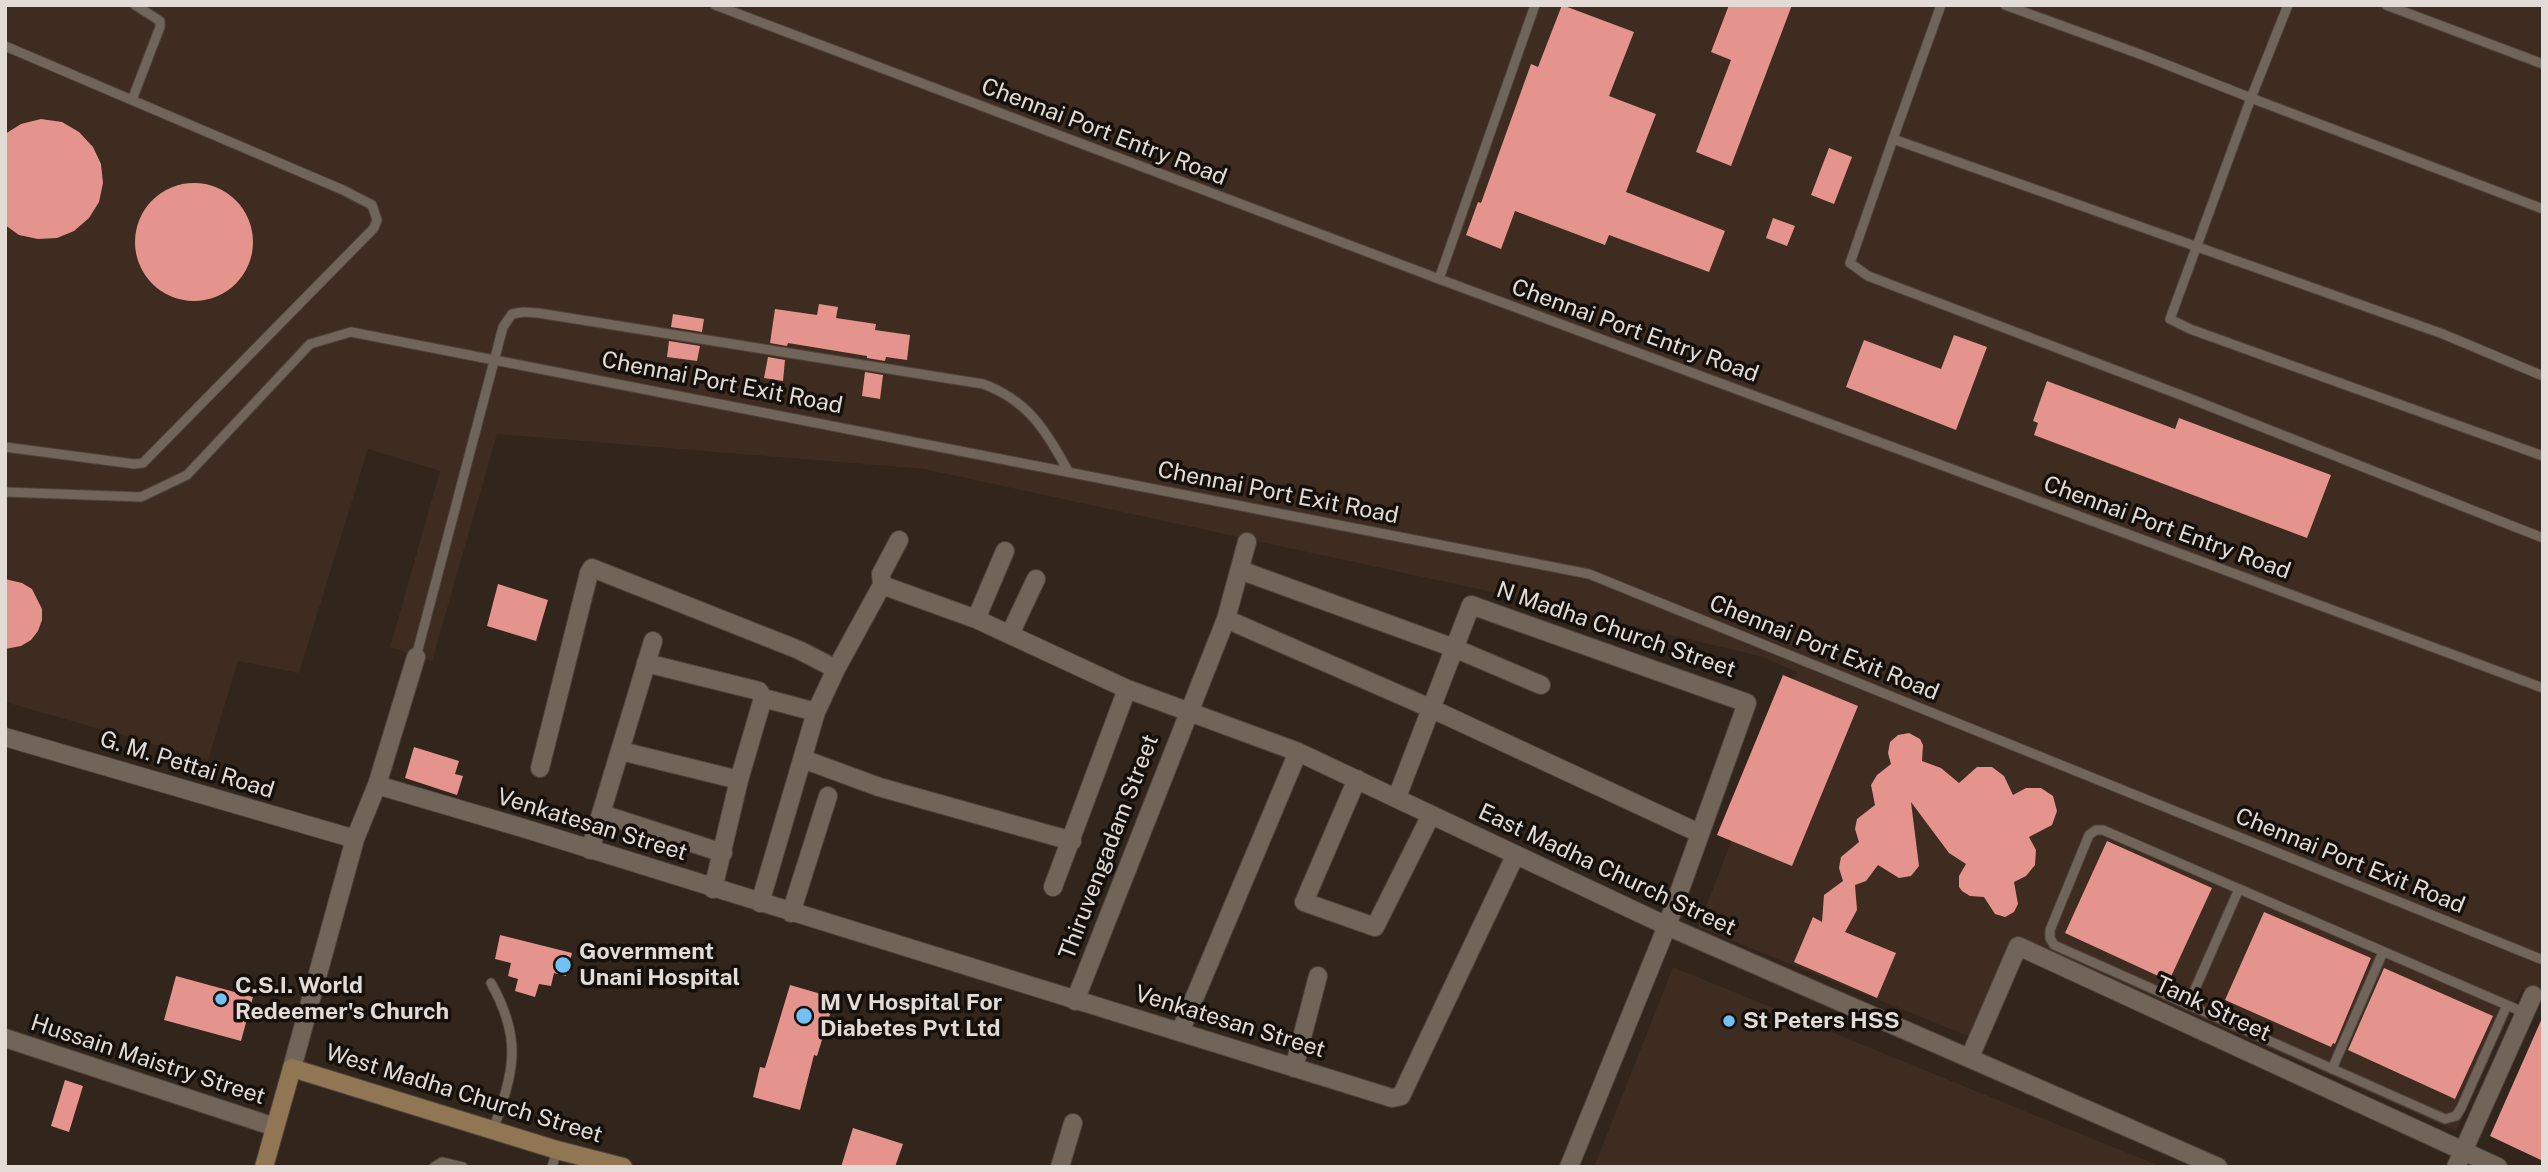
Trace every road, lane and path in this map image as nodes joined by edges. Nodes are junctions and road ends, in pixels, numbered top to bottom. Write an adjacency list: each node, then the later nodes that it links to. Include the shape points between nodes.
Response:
1 (135, 5): 11 (lane, via 160,21 160,27)
2 (715, 5): 15 (lane, Chennai Port Entry Road)
3 (1535, 5): 15 (lane)
4 (1941, 5): 12 (lane)
5 (2005, 5): 10 (lane)
6 (2288, 5): 10 (lane)
7 (2386, 5): 9 (lane)
8 (5, 46): 11 (lane)
9 (2543, 64)
10 (2250, 98): 13 (lane); 14 (lane)
11 (132, 100): 18 (lane, via 365,201 372,205 377,220 374,229 143,463)
12 (1893, 139): 14 (lane); 22 (lane, via 1850,263 1868,276)
13 (2543, 209)
14 (2197, 247): 17 (lane, via 2443,334); 19 (lane, via 2170,319)
15 (1439, 279): 38 (lane, Chennai Port Entry Road)
16 (494, 358): 20 (lane, Chennai Port Exit Road); 20 (lane, via 506,321 523,312 983,384 1035,418); 21 (lane, Chennai Port Exit Road, via 351,332 310,344 187,475 141,497); 34 (lane)
17 (2543, 376)
18 (5, 447)
19 (2543, 456)
20 (1068, 471): 69 (lane, Chennai Port Exit Road, via 1589,574)
21 (5, 492)
22 (2543, 538)
23 (899, 541): 28 (street, via 881,574)
24 (1247, 542): 26 (street, Thiruvengadam Street)
25 (1005, 551): 29 (street)
26 (1240, 570): 30 (street, Thiruvengadam Street); 33 (street)
27 (1036, 579): 31 (street)
28 (882, 586): 29 (street, East Madha Church Street); 36 (street)
29 (976, 619): 31 (street, East Madha Church Street)
30 (1226, 620): 41 (street); 43 (street, Thiruvengadam Street)
31 (1010, 634): 39 (street, East Madha Church Street)
32 (653, 641): 35 (street)
33 (1454, 648): 37 (street); 41 (street, N Madha Church Street); 56 (street, N Madha Church Street, via 1471,605 1747,703)
34 (416, 657): 51 (street)
35 (646, 663): 40 (street, via 759,691); 45 (street)
36 (836, 669): 42 (street); 48 (street, via 593,568)
37 (1541, 685)
38 (2543, 688)
39 (1127, 689): 43 (street, East Madha Church Street); 58 (street)
40 (763, 698): 42 (street); 50 (street)
41 (1430, 708): 53 (street, N Madha Church Street); 56 (street)
42 (816, 712): 47 (street)
43 (1188, 712): 46 (street, East Madha Church Street); 73 (street, Thiruvengadam Street)
44 (5, 737): 57 (street, G. M. Pettai Road)
45 (621, 751): 50 (street); 54 (street)
46 (1298, 752): 49 (street, East Madha Church Street); 77 (street)
47 (803, 759): 58 (street, via 879,787); 65 (street)
48 (540, 768)
49 (1357, 779): 53 (street, East Madha Church Street); 55 (street, via 1304,902 1375,928)
50 (739, 780): 60 (street)
51 (377, 785): 57 (street); 59 (street, Venkatesan Street)
52 (828, 796): 66 (street)
53 (1397, 797): 55 (street, East Madha Church Street)
54 (602, 814): 59 (street); 60 (street)
55 (1431, 815): 61 (street, East Madha Church Street)
56 (1699, 833): 67 (street, N Madha Church Street)
57 (355, 839): 80 (street)
58 (1072, 841): 62 (street)
59 (590, 850): 63 (street, Venkatesan Street)
60 (723, 853): 63 (street)
61 (1515, 856): 67 (street, East Madha Church Street); 81 (street, Venkatesan Street, via 1401,1096 1392,1098)
62 (1052, 887)
63 (713, 889): 65 (street, Venkatesan Street)
64 (2239, 889): 68 (lane); 74 (lane); 74 (lane, via 2103,830 2089,835 2050,930 2054,945)
65 (760, 903): 66 (street, Venkatesan Street)
66 (791, 913): 73 (street, Venkatesan Street)
67 (1667, 926): 79 (street, East Madha Church Street); 93 (street, N Madha Church Street)
68 (2384, 951): 75 (lane); 82 (lane)
69 (2543, 960)
70 (1318, 976): 81 (street)
71 (491, 983): 85 (lane, via 503,1004 514,1049 507,1090)
72 (2533, 995): 76 (street)
73 (1075, 1001): 77 (street, Venkatesan Street)
74 (2188, 1005): 82 (lane)
75 (2507, 1005): 76 (lane); 82 (lane, via 2461,1108 2451,1119)
76 (2525, 1013): 87 (street)
77 (1180, 1032): 81 (street, Venkatesan Street)
78 (5, 1038): 84 (street, Hussain Maistry Street)
79 (1970, 1057): 87 (street, Tank Street, via 2018,946); 94 (street, East Madha Church Street)
80 (292, 1068): 84 (main road); 85 (main road, West Madha Church Street)
81 (1294, 1068)
82 (2332, 1069)
83 (1073, 1123): 92 (street)
84 (275, 1127): 88 (main road)
85 (493, 1130): 86 (main road, West Madha Church Street)
86 (554, 1158): 91 (main road, West Madha Church Street)
87 (2460, 1159): 95 (street, Tank Street)
88 (264, 1167)
89 (433, 1167): 90 (lane, via 442,1162)
90 (463, 1167)
91 (623, 1167)
92 (1060, 1167)
93 (1569, 1167)
94 (2218, 1167)
95 (2498, 1167)

